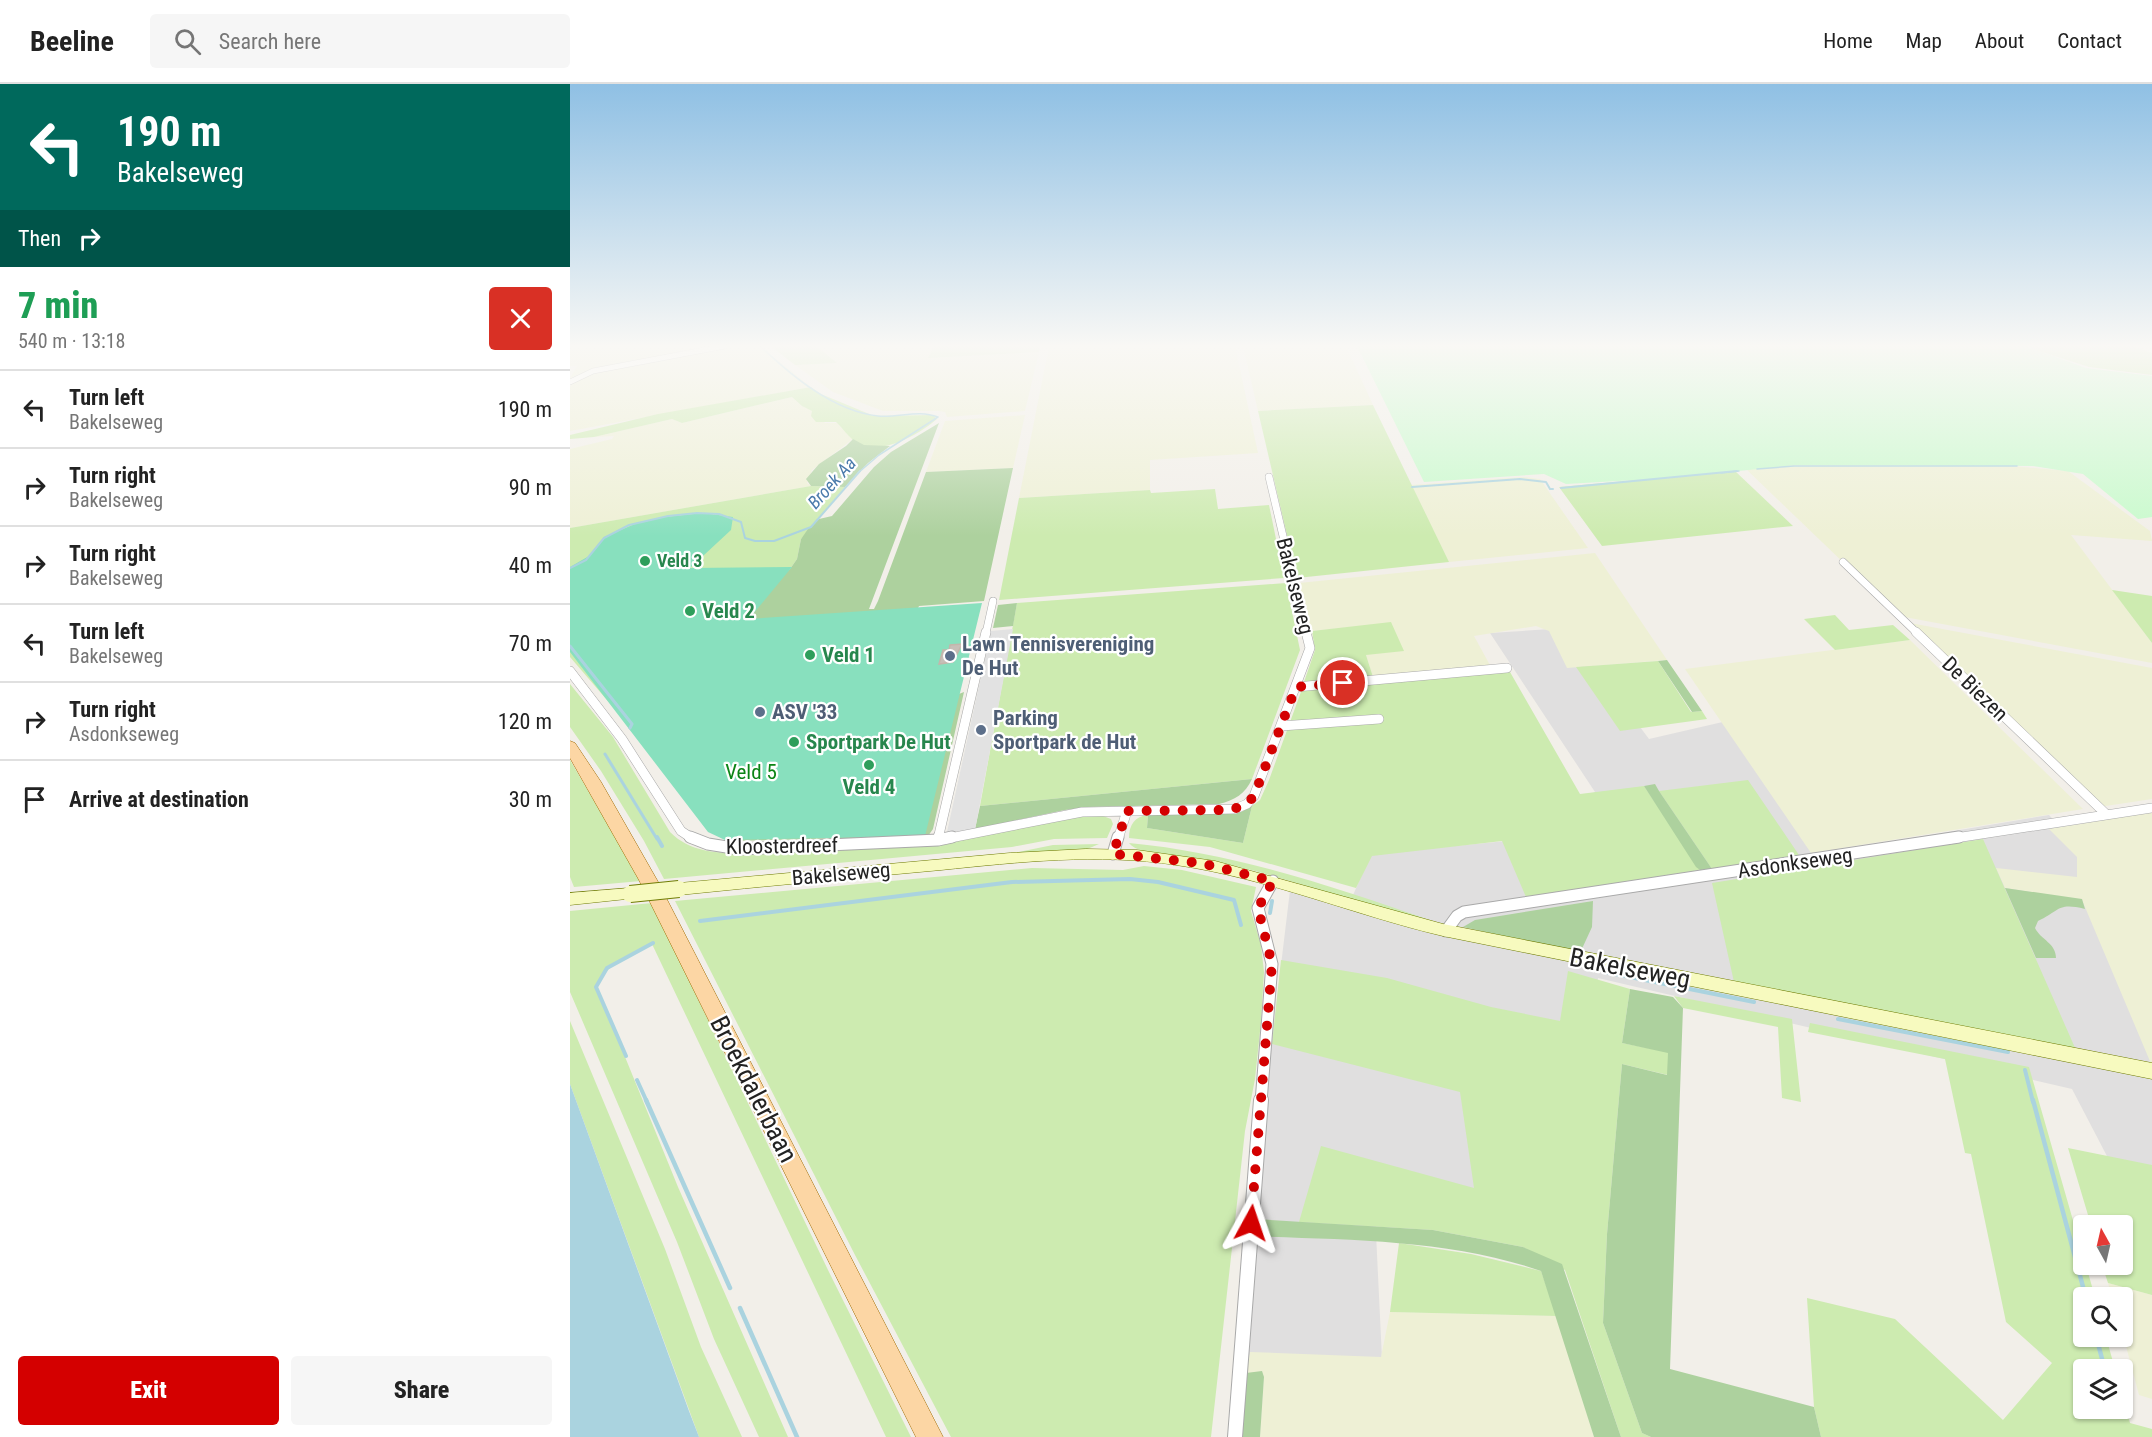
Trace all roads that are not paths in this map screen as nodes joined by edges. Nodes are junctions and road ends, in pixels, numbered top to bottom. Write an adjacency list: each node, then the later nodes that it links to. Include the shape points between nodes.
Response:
1 (1269, 477): 6 (street, Bakelseweg, via 1310,648)
2 (1843, 562): 12 (street, De Biezen)
3 (993, 601): 13 (street)
4 (1507, 668): 6 (street)
5 (570, 671): 13 (street, Kloosterdreef, via 622,739 681,831 693,840 739,849)
6 (1296, 687): 8 (street, Bakelseweg)
7 (1380, 719): 8 (street)
8 (1281, 726): 11 (street, Bakelseweg, via 1254,796 1243,806 1227,810)
9 (570, 746): 19 (main road, Broekdalerbaan, via 648,880)
10 (2152, 808): 12 (street, Asdonkseweg)
11 (1127, 811): 13 (street, Kloosterdreef, via 1071,813); 14 (street)
12 (2107, 815): 17 (street, Asdonkseweg, via 1461,913)
13 (938, 840)
14 (1113, 854): 15 (street, Bakelseweg, via 1189,861); 16 (street, Bakelseweg, bridge, via 1033,856)
15 (1273, 881): 17 (street, Bakelseweg); 20 (street, via 1258,908 1272,964)
16 (570, 899)
17 (1446, 931): 18 (street, Bakelseweg)
18 (2152, 1071)
19 (930, 1437)
20 (1234, 1437)

